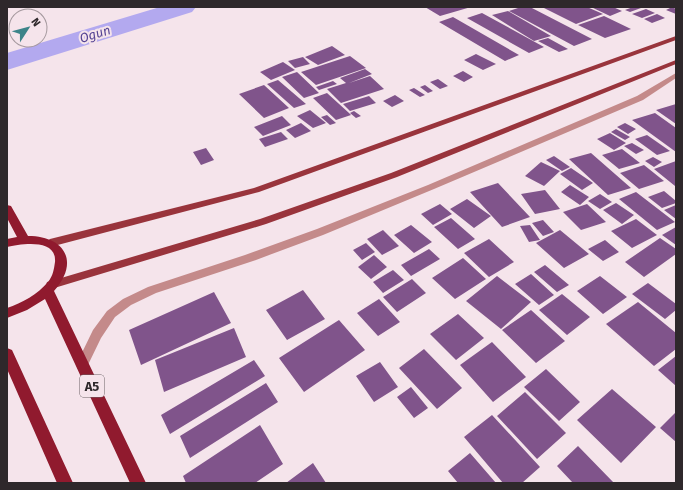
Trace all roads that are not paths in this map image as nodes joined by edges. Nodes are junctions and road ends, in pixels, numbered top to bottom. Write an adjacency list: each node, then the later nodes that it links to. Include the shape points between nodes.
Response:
1 (676, 38): 7 (main road, via 256,190)
2 (676, 62): 8 (main road, via 394,175 263,222)
3 (676, 74): 11 (lane, via 640,98 431,187 306,237 152,290 127,302 111,314 97,334)
4 (7, 210): 5 (highway)
5 (24, 239): 6 (highway); 7 (highway, via 38,239)
6 (7, 243)
7 (50, 243): 8 (highway, via 58,250 61,259 60,270)
8 (49, 288): 9 (highway, via 28,305); 11 (highway, A5)
9 (7, 313)
10 (7, 354): 12 (highway)
11 (82, 365): 13 (highway, A5)
12 (64, 483)
13 (138, 483)

